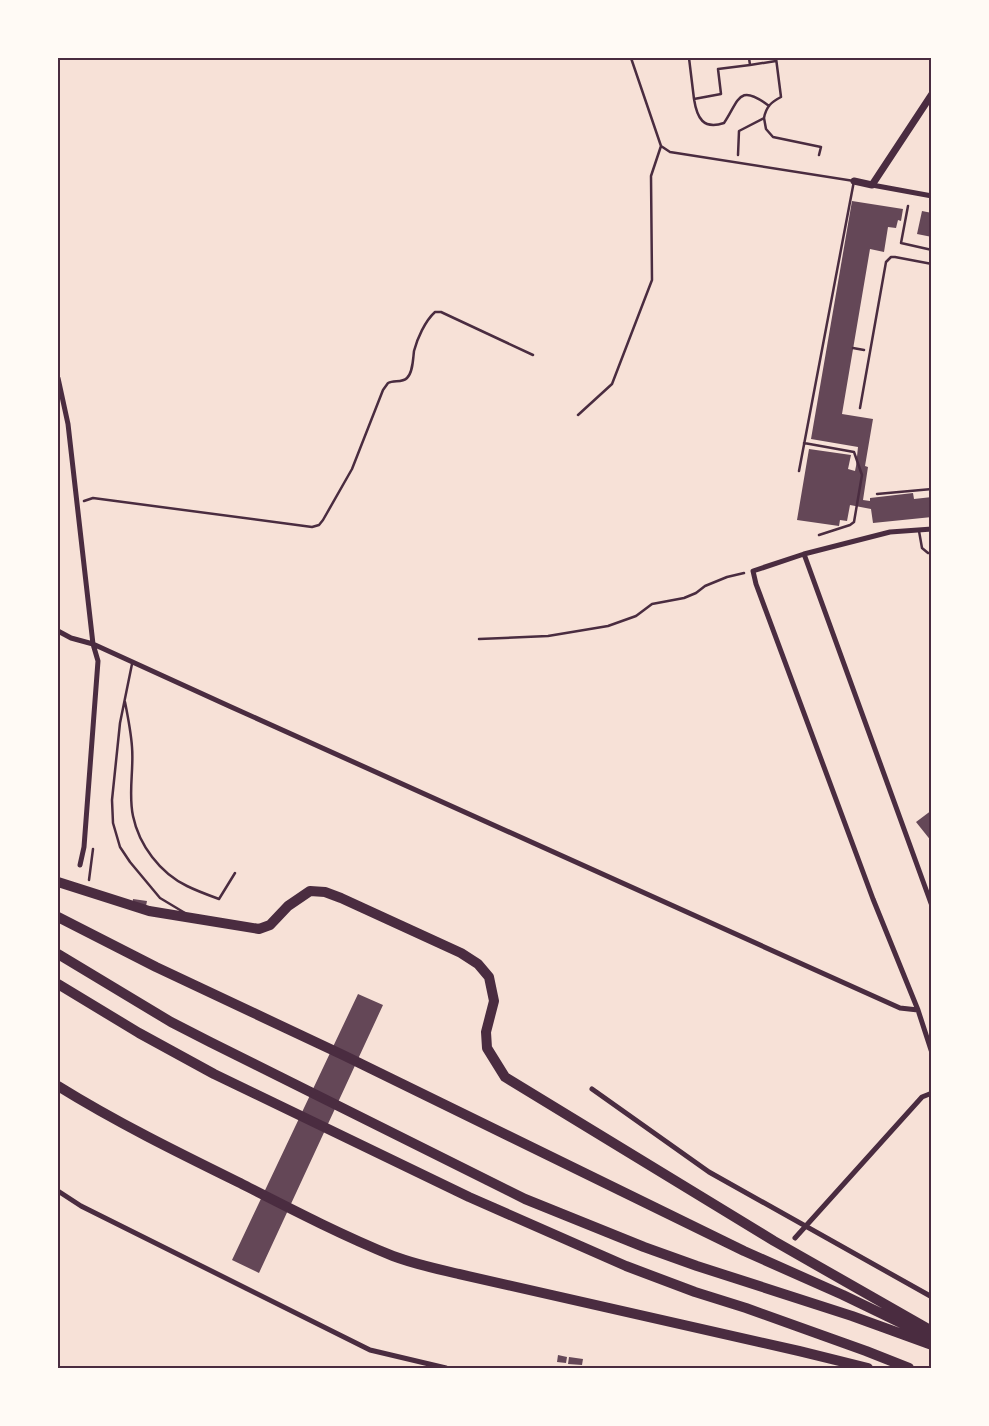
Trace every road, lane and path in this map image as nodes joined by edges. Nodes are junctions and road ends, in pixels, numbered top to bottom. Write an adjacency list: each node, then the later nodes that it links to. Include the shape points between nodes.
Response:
1 (630, 58): 10 (lane)
2 (689, 58): 7 (path)
3 (749, 58): 5 (path)
4 (776, 59): 5 (path); 8 (path, via 781,97)
5 (750, 65): 7 (path, via 718,69 721,94)
6 (932, 94): 14 (street)
7 (694, 99): 8 (path, via 698,116 709,125 724,122 734,103 745,95 757,97)
8 (769, 106): 9 (path)
9 (764, 118): 11 (path, via 766,129 773,137 821,147); 12 (path, via 739,131)
10 (661, 146): 12 (lane, via 670,152); 22 (lane, via 651,176 652,280 612,384)
11 (819, 155)
12 (738, 162): 13 (lane)
13 (854, 181): 14 (street); 23 (lane)
14 (872, 185): 15 (street)
15 (932, 196)
16 (908, 206): 17 (lane, via 901,243)
17 (932, 250)
18 (932, 264): 21 (lane, via 895,257 886,262)
19 (533, 355): 27 (path, via 435,312 416,347 409,376 385,385 352,469 318,526 94,498)
20 (58, 378): 27 (street, via 68,424)
21 (860, 408)
22 (578, 415)
23 (804, 443): 24 (lane); 30 (lane, via 854,452 862,471 854,522)
24 (799, 471)
25 (932, 489): 26 (lane)
26 (877, 494)
27 (76, 505): 36 (street)
28 (932, 529): 29 (street)
29 (919, 530): 31 (lane, via 922,548); 32 (street, via 890,532)
30 (819, 535)
31 (932, 553)
32 (804, 554): 33 (street); 42 (street)
33 (753, 571): 35 (path, via 712,582 684,598 652,604 636,616 608,626 548,636); 47 (street, via 873,899)
34 (58, 631): 36 (street)
35 (479, 639)
36 (92, 644): 37 (street); 39 (street, via 98,661)
37 (133, 662): 38 (lane); 47 (street, via 900,1008)
38 (125, 701): 40 (lane, via 133,748 132,816 151,856 186,886 219,899); 44 (lane, via 112,800 113,823 120,847 160,898)
39 (80, 865)
40 (235, 873)
41 (58, 882): 44 (highway, via 149,911)
42 (932, 906)
43 (58, 917): 57 (highway, via 735,1247)
44 (194, 918): 56 (highway, via 258,929 270,925 288,906 310,891 324,892 461,953 490,977 494,1001 486,1032 487,1048 505,1077 774,1241)
45 (58, 954): 58 (highway, via 194,1034 525,1199 680,1260)
46 (58, 984): 61 (highway, via 214,1074 469,1197 626,1266)
47 (918, 1010): 48 (street)
48 (932, 1053)
49 (58, 1086): 60 (highway, via 137,1131 274,1201 393,1256)
50 (592, 1088): 53 (street, via 709,1172)
51 (932, 1093): 53 (street, via 922,1097)
52 (58, 1191): 59 (street, via 81,1206 370,1350)
53 (805, 1227): 54 (street); 55 (street)
54 (796, 1238)
55 (932, 1297)
56 (932, 1331)
57 (932, 1338)
58 (932, 1345)
59 (446, 1368)
60 (868, 1368)
61 (909, 1368)

